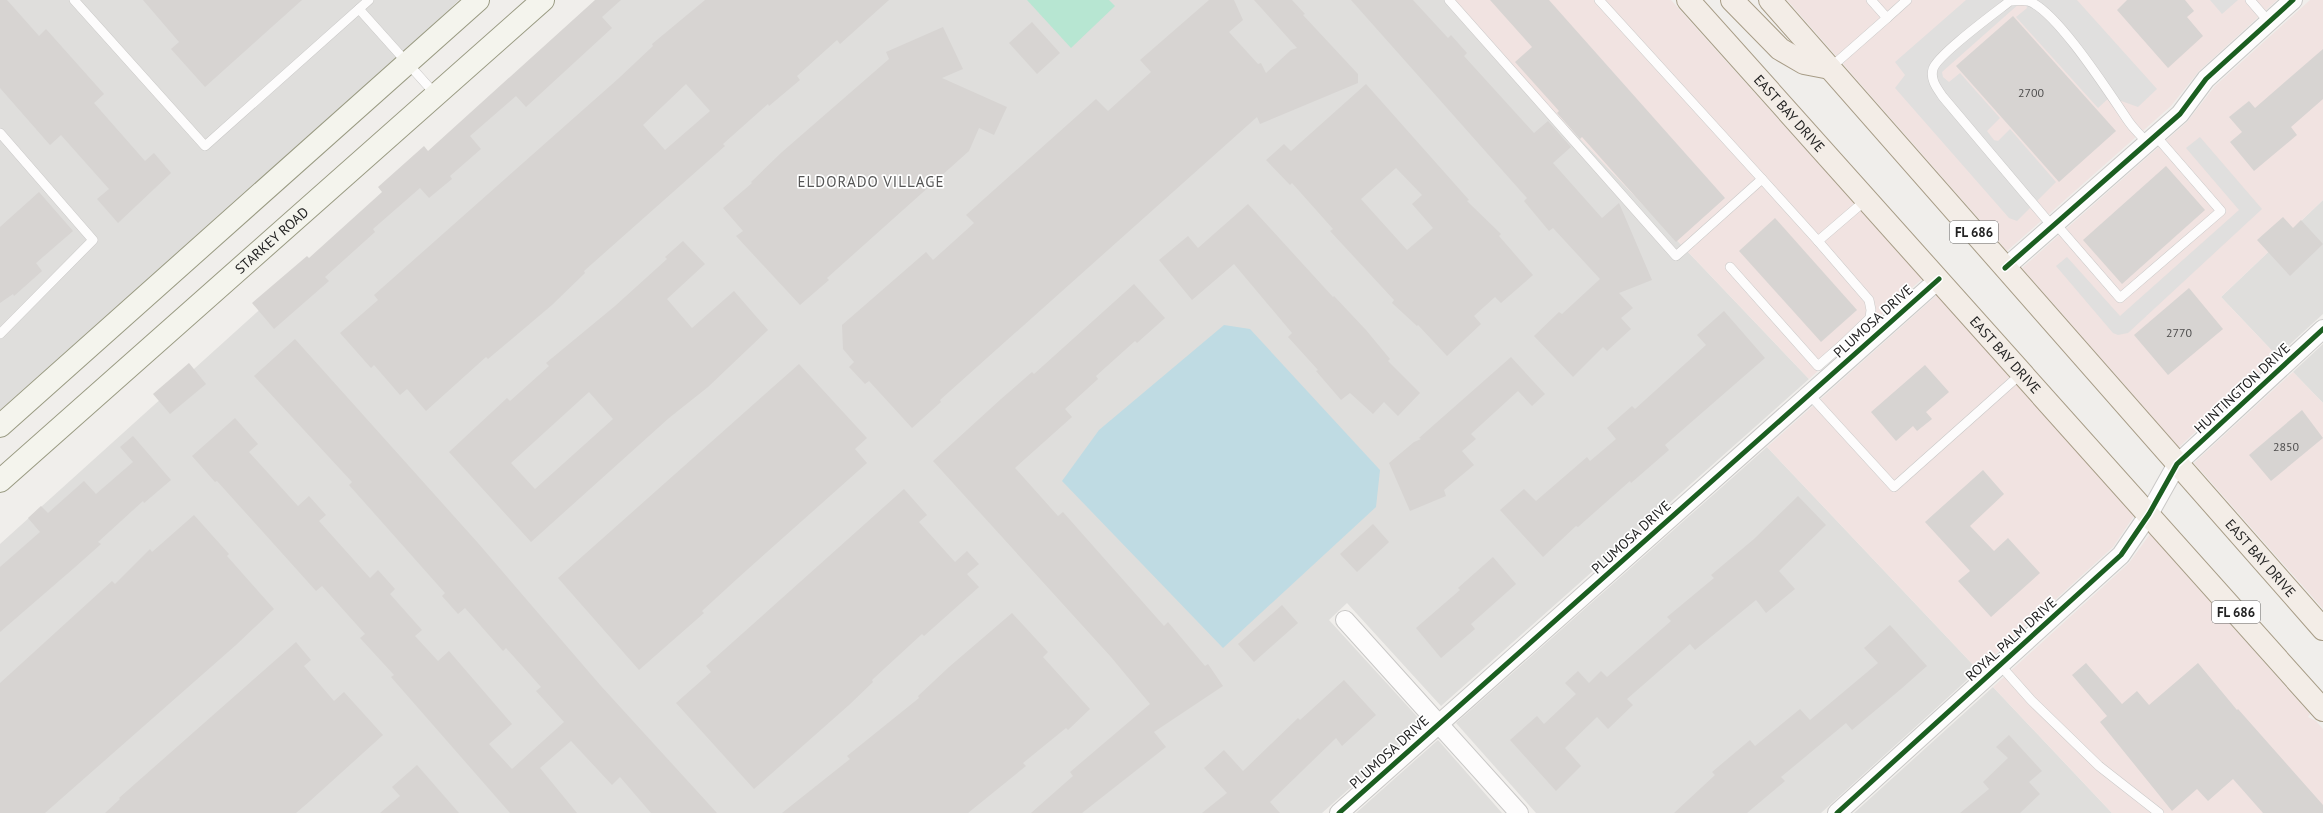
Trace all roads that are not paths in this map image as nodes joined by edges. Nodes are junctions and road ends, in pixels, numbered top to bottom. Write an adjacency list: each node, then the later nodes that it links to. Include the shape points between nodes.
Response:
1 (74, 0): 14 (lane, via 205,146)
2 (369, 0): 14 (lane)
3 (478, 0): 17 (main road)
4 (543, 0): 19 (main road, STARKEY ROAD)
5 (1449, 0): 22 (lane, via 1676,256)
6 (1599, 0): 22 (lane)
7 (1688, 0): 23 (main road, EAST BAY DRIVE / FL 686)
8 (1732, 0): 18 (main road, via 1780,49 1804,63)
9 (1770, 0): 18 (main road, EAST BAY DRIVE / FL 686)
10 (1871, 0): 15 (lane)
11 (1906, 0): 15 (lane)
12 (2250, 0): 16 (lane)
13 (2293, 0): 16 (street)
14 (359, 9): 17 (lane)
15 (1887, 18): 18 (lane)
16 (2269, 22): 21 (street, via 2206,79 2180,114)
17 (408, 64): 19 (lane); 34 (main road)
18 (1830, 68): 27 (main road, EAST BAY DRIVE / FL 686)
19 (436, 94): 36 (main road, STARKEY ROAD)
20 (0, 133): 30 (lane, via 93,240)
21 (2151, 139): 24 (street); 24 (lane, via 2221,211 2120,298); 24 (lane, via 2130,123 2077,49 2044,10 2028,1 2010,1 1943,56 1933,68 1933,82 1943,97)
22 (1762, 179): 25 (lane)
23 (1867, 199): 25 (lane); 28 (main road, EAST BAY DRIVE / FL 686)
24 (2054, 225): 27 (street)
25 (1818, 241): 31 (lane, via 1869,300 1870,318)
26 (1730, 267): 31 (lane, via 1818,366)
27 (2005, 268): 35 (main road, EAST BAY DRIVE / FL 686)
28 (1939, 279): 31 (street, PLUMOSA DRIVE); 32 (main road, EAST BAY DRIVE / FL 686)
29 (2323, 329): 35 (street, HUNTINGTON DRIVE)
30 (0, 334)
31 (1846, 351): 33 (street, PLUMOSA DRIVE)
32 (2023, 372): 33 (lane, via 1894,487); 37 (main road, EAST BAY DRIVE / FL 686)
33 (1809, 394): 42 (street, PLUMOSA DRIVE)
34 (0, 426)
35 (2177, 464): 37 (street, ROYAL PALM DRIVE); 39 (main road, EAST BAY DRIVE / FL 686)
36 (0, 482)
37 (2149, 514): 40 (street, ROYAL PALM DRIVE, via 2121,555); 41 (main road, EAST BAY DRIVE / FL 686)
38 (1345, 620): 42 (street)
39 (2323, 629)
40 (2000, 665): 45 (street, ROYAL PALM DRIVE); 46 (lane, via 2031,700 2099,766)
41 (2323, 710)
42 (1440, 723): 43 (street, PLUMOSA DRIVE); 44 (street)
43 (1339, 813)
44 (1519, 813)
45 (1838, 813)
46 (2159, 813)

